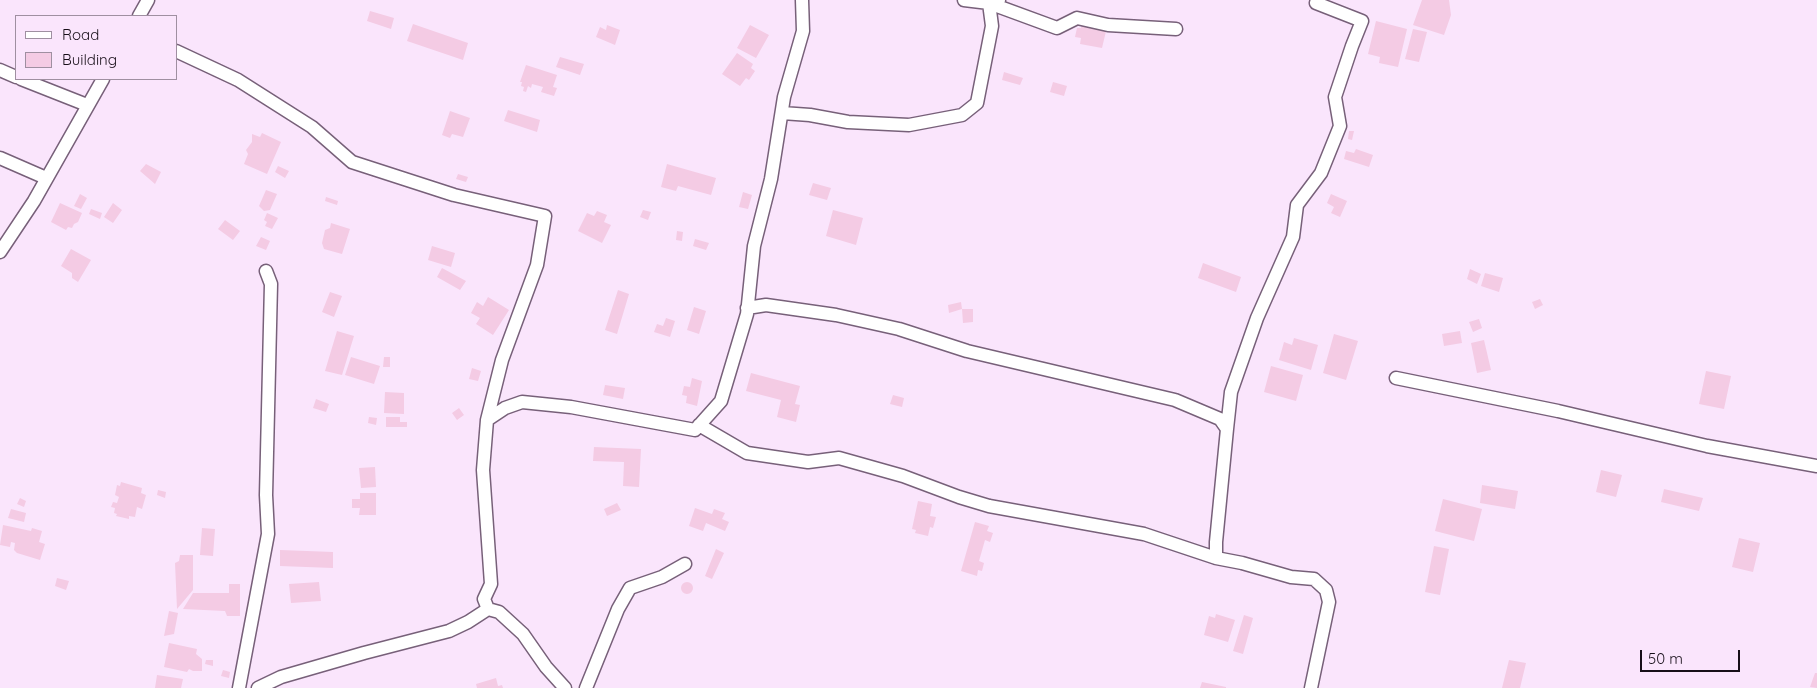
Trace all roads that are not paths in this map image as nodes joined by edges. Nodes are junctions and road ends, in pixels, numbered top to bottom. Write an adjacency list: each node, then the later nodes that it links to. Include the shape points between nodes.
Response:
1 (148, 0): 6 (street)
2 (802, 0): 14 (street, via 803,31)
3 (964, 0): 5 (street)
4 (1317, 0): 23 (street, via 1316,3 1362,21 1335,98 1340,126 1321,173 1296,205 1293,236 1257,318 1231,392)
5 (994, 2): 7 (street, via 1057,28 1076,18 1108,25); 14 (street, via 977,103 962,115 909,125 848,122 810,114)
6 (140, 15)
7 (1176, 29)
8 (178, 52): 21 (street, via 238,80 304,122 352,162 454,195 545,216 537,265 502,360)
9 (0, 70): 10 (street)
10 (15, 77)
11 (24, 80): 13 (street)
12 (101, 80): 13 (street)
13 (87, 105): 16 (street)
14 (782, 113): 19 (street, via 771,179 754,246)
15 (0, 158): 16 (street)
16 (46, 178): 17 (street)
17 (0, 252)
18 (266, 270): 28 (street, via 271,284 268,534)
19 (748, 308): 22 (street, via 721,401); 23 (street, via 766,305 810,311 899,329 967,351 1175,400 1220,419)
20 (1396, 378): 24 (street, via 1707,446)
21 (487, 420): 22 (street, via 522,402 571,407 695,430); 27 (street, via 483,470 491,584 484,599)
22 (699, 425): 25 (street, via 747,453 808,462 839,458 989,506 1144,534)
23 (1227, 430): 25 (street)
24 (1817, 466)
25 (1216, 558): 32 (street, via 1291,577 1314,579 1326,590 1329,602)
26 (685, 564): 31 (street, via 662,577 630,588 618,609)
27 (488, 609): 29 (street, via 449,631 281,677); 30 (street, via 499,612 524,634)
28 (239, 688)
29 (258, 688)
30 (565, 688)
31 (586, 688)
32 (1311, 688)

